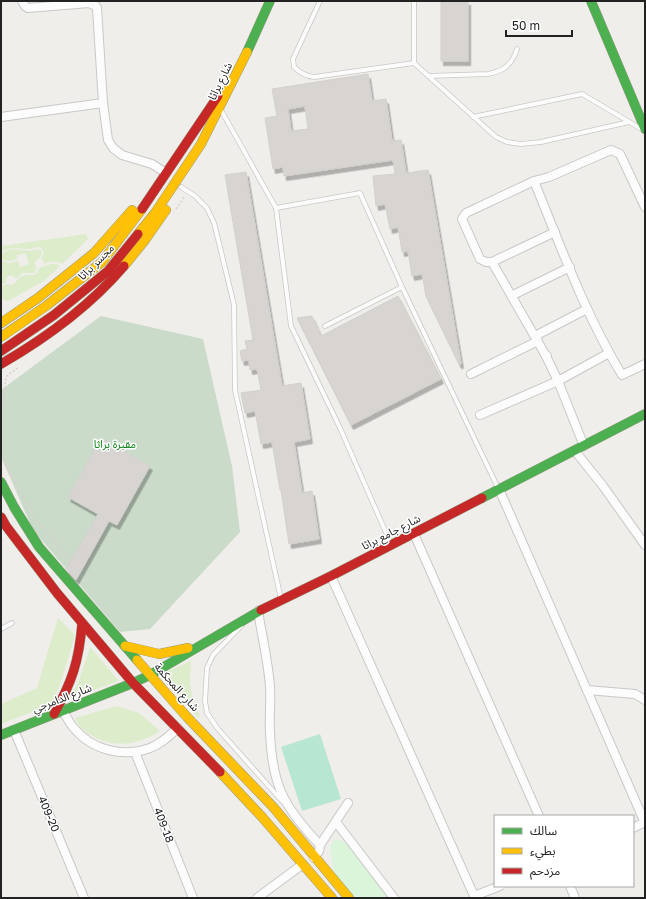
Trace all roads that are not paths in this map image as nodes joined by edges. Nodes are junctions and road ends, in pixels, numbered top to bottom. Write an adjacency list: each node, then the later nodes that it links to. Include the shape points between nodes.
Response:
1 (22, 1): 10 (street, via 28,8 89,3 98,8)
2 (262, 1): 16 (main road, شارع براثا, via 224,84)
3 (270, 1): 11 (main road, شارع براثا)
4 (320, 1): 8 (lane, via 293,59 294,67 299,72 314,77)
5 (414, 1): 8 (lane)
6 (591, 1): 15 (main road)
7 (517, 49): 9 (lane, via 514,59 496,72)
8 (414, 63): 9 (lane)
9 (428, 76): 13 (lane)
10 (103, 103): 12 (street); 20 (street, via 108,140 113,148 122,155 152,164)
11 (220, 108): 17 (main road, شارع براثا); 24 (lane)
12 (1, 117)
13 (473, 117): 14 (lane, via 582,94); 14 (lane, via 496,137 521,144 541,142)
14 (629, 122): 15 (lane)
15 (645, 131)
16 (191, 138): 18 (main road, شارع براثا); 20 (main road)
17 (201, 144): 19 (main road, شارع براثا); 22 (main road)
18 (176, 160): 33 (main road, مجسر براثا, via 102,262 46,306)
19 (186, 168): 35 (main road, مجسر براثا, via 155,213 108,271 54,315)
20 (163, 171): 31 (main road, via 94,253 38,298)
21 (534, 181): 23 (street, via 611,150 620,154); 25 (street); 26 (street, via 463,216 462,219 480,259)
22 (181, 187): 37 (main road, via 151,233 104,289 35,343); 53 (lane, via 207,208 219,243 234,305 234,390)
23 (645, 207)
24 (276, 208): 28 (lane, via 360,193); 50 (lane, via 291,326)
25 (555, 232): 26 (street); 27 (street)
26 (492, 262): 29 (street)
27 (570, 267): 29 (street); 30 (street)
28 (402, 287): 32 (lane); 47 (lane)
29 (511, 296): 34 (street)
30 (587, 309): 34 (street); 36 (street)
31 (1, 323)
32 (325, 326)
33 (1, 336)
34 (536, 338): 40 (street); 41 (street)
35 (1, 350)
36 (609, 353): 38 (street, via 622,375); 41 (street)
37 (5, 361): 39 (main road)
38 (645, 364)
39 (1, 369)
40 (471, 374)
41 (558, 381): 43 (street); 44 (street)
42 (645, 414): 44 (main road, شارع جامع براثا)
43 (480, 415)
44 (584, 446): 45 (main road, شارع جامع براثا)
45 (575, 451): 47 (main road, شارع جامع براثا); 51 (street)
46 (1, 482): 59 (main road, شارع المحكمة, via 39,547)
47 (499, 489): 49 (main road, شارع جامع براثا); 62 (street)
48 (1, 517): 56 (main road, via 27,555)
49 (414, 534): 50 (main road, شارع جامع براثا); 72 (street)
50 (392, 544): 52 (main road, شارع جامع براثا)
51 (645, 545)
52 (331, 576): 53 (main road, شارع جامع براثا); 81 (street)
53 (281, 599): 54 (main road, شارع جامع براثا)
54 (258, 611): 58 (main road, شارع جامع براثا); 71 (street, via 270,686 270,731 274,770 280,792); 71 (lane, via 213,655 207,668 205,701 207,713 218,729)
55 (12, 623): 57 (lane)
56 (82, 624): 61 (main road); 65 (main road, via 76,672)
57 (1, 629)
58 (200, 645): 59 (main road, via 159,654); 60 (main road, شارع جامع براثا)
59 (125, 646): 60 (main road, شارع المحكمة)
60 (150, 675): 61 (main road, شارع الدامرجي); 77 (main road, شارع المحكمة, via 274,808)
61 (133, 683): 64 (main road, شارع الدامرجي); 66 (main road)
62 (587, 690): 63 (street, via 635,694); 74 (street)
63 (645, 700)
64 (63, 711): 65 (main road, شارع الدامرجي); 69 (street, via 72,726 85,739 100,748)
65 (54, 714): 67 (main road, شارع الدامرجي)
66 (178, 728): 69 (street, via 166,740); 78 (main road)
67 (14, 730): 68 (main road, شارع الدامرجي); 82 (street, 409-20)
68 (1, 735)
69 (136, 752): 83 (street, 409-18)
70 (348, 803): 73 (street)
71 (289, 808): 76 (street)
72 (539, 815)
73 (336, 822): 76 (street); 87 (street)
74 (645, 822): 75 (street)
75 (634, 828)
76 (320, 845): 77 (street)
77 (314, 858): 86 (main road, شارع المحكمة)
78 (303, 864): 84 (street); 85 (main road)
79 (498, 887): 81 (street)
80 (570, 887): 88 (street)
81 (475, 897)
82 (84, 898)
83 (193, 898)
84 (257, 898)
85 (332, 898)
86 (349, 898)
87 (394, 898)
88 (575, 898)

